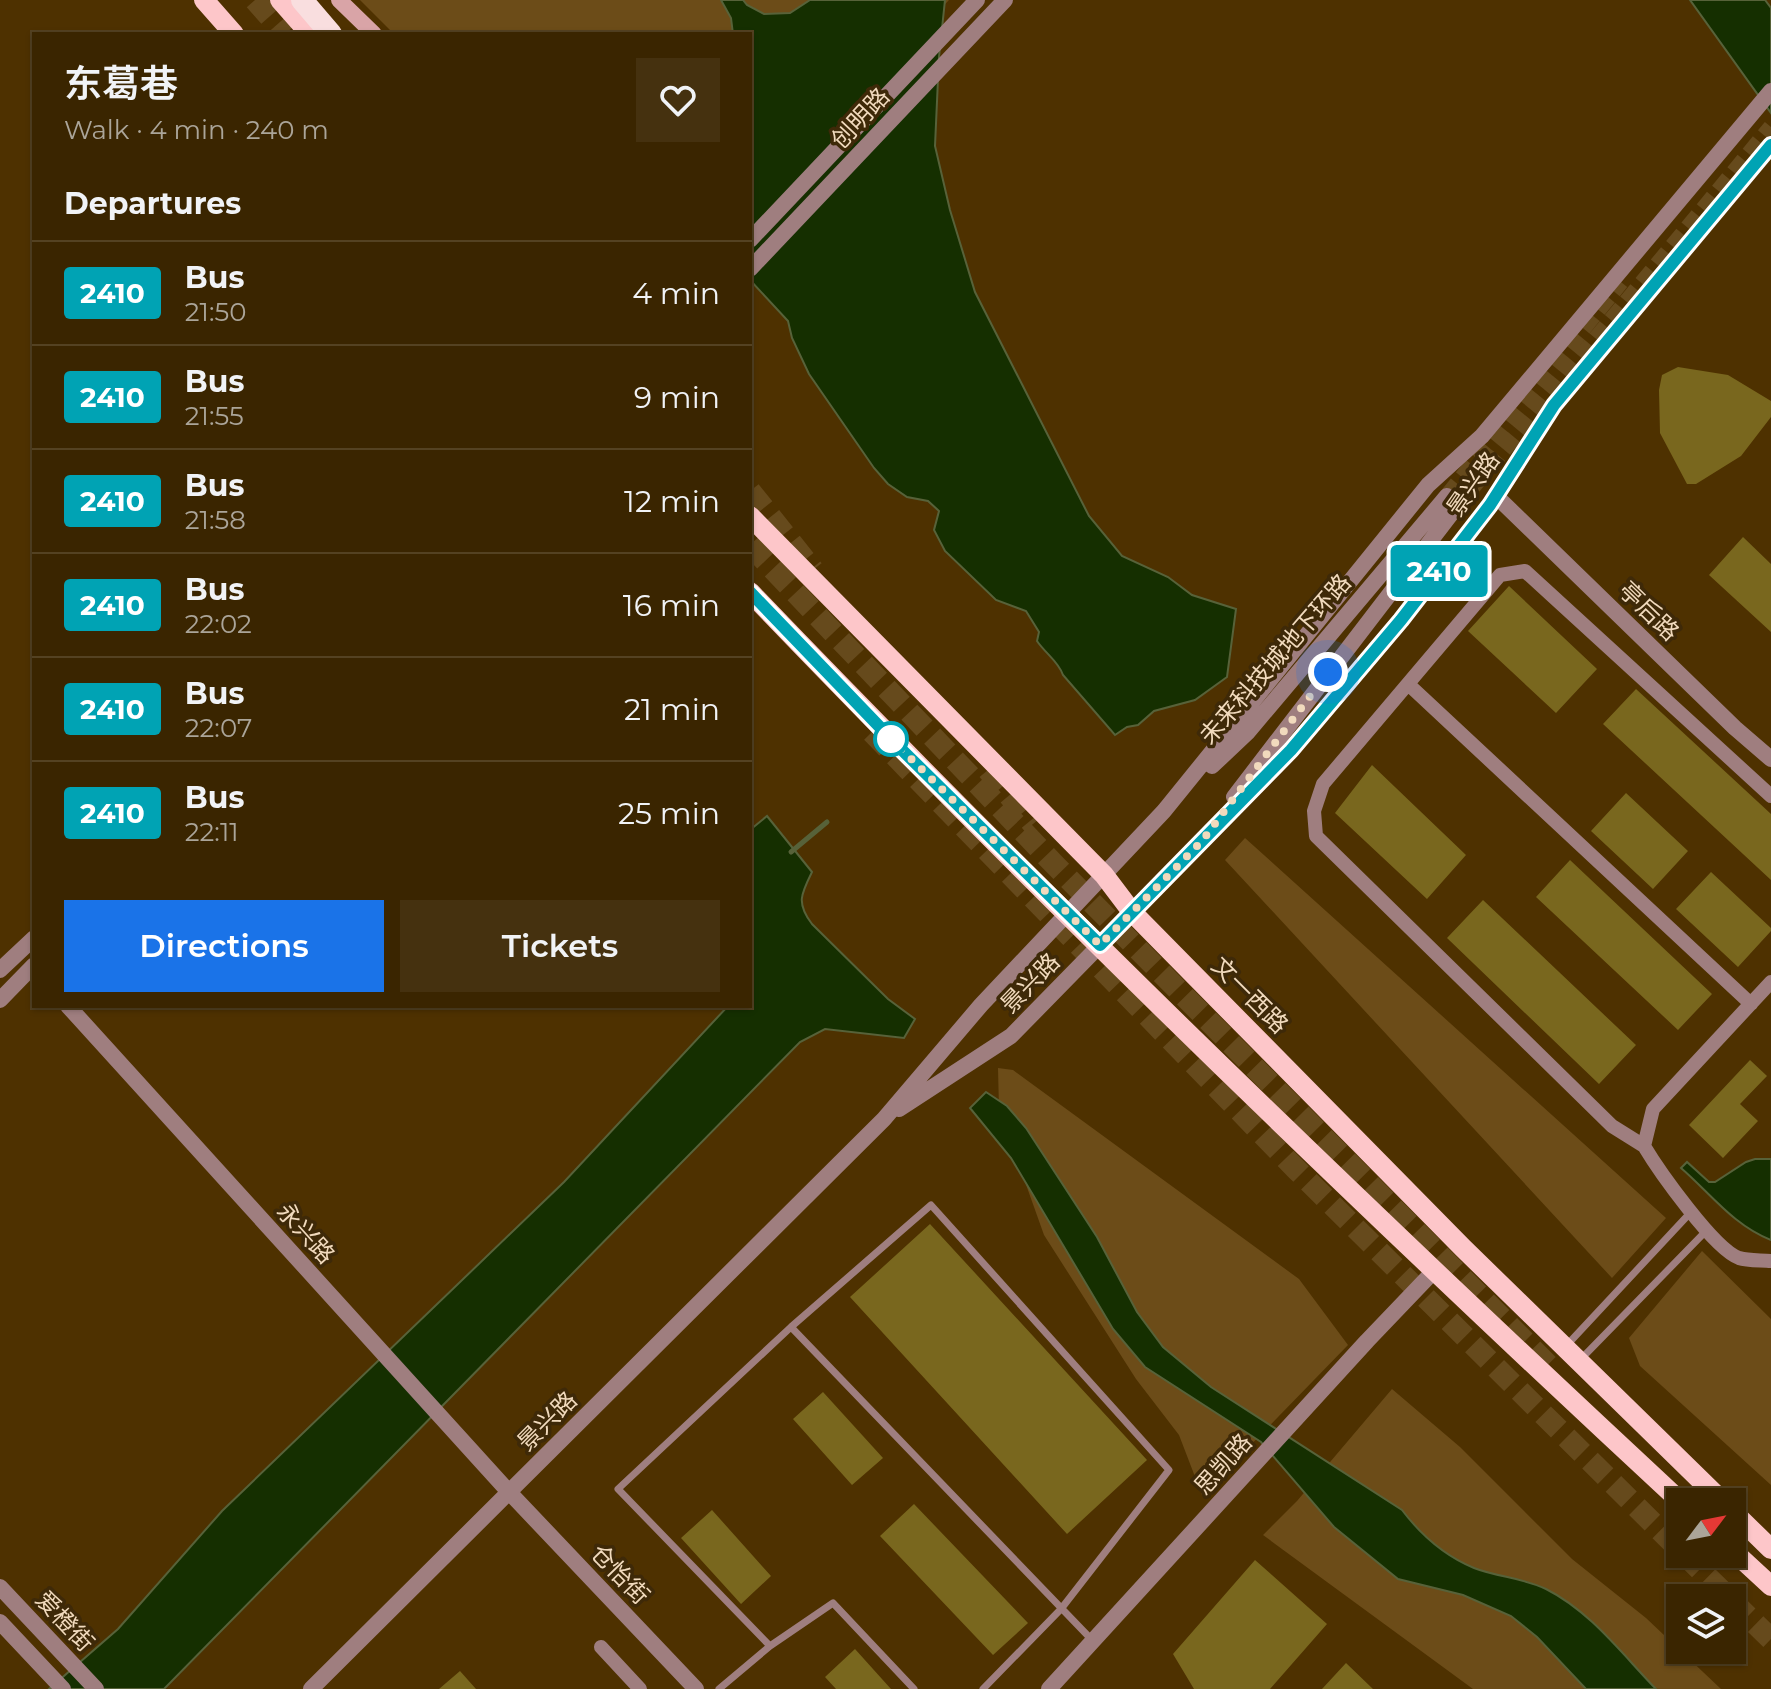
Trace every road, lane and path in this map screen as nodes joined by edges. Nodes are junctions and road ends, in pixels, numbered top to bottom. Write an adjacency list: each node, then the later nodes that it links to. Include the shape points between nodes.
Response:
1 (204, 0): 7 (main road)
2 (280, 0): 8 (main road)
3 (302, 0): 9 (highway)
4 (339, 0): 10 (main road)
5 (977, 0): 13 (street, 创明路)
6 (1005, 0): 14 (street, 创明路)
7 (232, 32)
8 (308, 32)
9 (329, 32)
10 (372, 32)
11 (1771, 91): 21 (street, 景兴路, via 1482,436 1428,485)
12 (1771, 145): 15 (street, 景兴路, via 1554,405)
13 (752, 238)
14 (752, 267)
15 (1496, 496): 19 (street, 亭后路); 22 (street, 景兴路, via 1291,750)
16 (752, 518): 23 (main road, 文一西路)
17 (752, 594): 25 (main road)
18 (1408, 684): 20 (street, via 1500,575 1525,571); 34 (street); 37 (street, via 1323,784 1314,811 1316,836 1612,1126)
19 (1771, 759)
20 (1771, 796)
21 (1164, 811): 22 (street, 未来科技城地下环路, via 1247,733 1453,500); 23 (street, 景兴路)
22 (1202, 841): 24 (street, 景兴路)
23 (1104, 875): 24 (main road, 文一西路); 25 (street, 景兴路)
24 (1132, 912): 27 (street, 景兴路); 43 (main road, 文一西路)
25 (1068, 913): 27 (main road); 36 (street, 景兴路)
26 (32, 940): 28 (street)
27 (1100, 945): 36 (street, 景兴路, via 1011,1036); 41 (main road)
28 (20, 952): 29 (street); 31 (street)
29 (32, 965)
30 (32, 969): 33 (street)
31 (0, 970)
32 (1771, 982): 34 (street)
33 (0, 1000)
34 (1751, 1004): 37 (street, via 1653,1109)
35 (70, 1008): 46 (street, 永兴路)
36 (884, 1119): 46 (street, 景兴路)
37 (1644, 1146): 38 (street)
38 (1691, 1212): 39 (street); 43 (lane)
39 (1707, 1230): 40 (street, via 1738,1257); 43 (lane)
40 (1771, 1261)
41 (1433, 1272): 44 (main road); 54 (street, 思凯路)
42 (791, 1327): 52 (lane); 52 (lane, via 931,1205 1169,1470); 55 (lane, via 618,1489)
43 (1572, 1355): 45 (main road, 文一西路)
44 (1666, 1488)
45 (1709, 1488)
46 (509, 1492): 59 (street, 景兴路); 61 (street, 仓怡街)
47 (1746, 1525): 48 (main road)
48 (1771, 1549)
49 (1746, 1563): 50 (main road)
50 (1771, 1586)
51 (0, 1587): 58 (street, 爱橙街)
52 (1061, 1609): 54 (lane); 64 (lane)
53 (0, 1622): 57 (street, 爱橙街)
54 (1093, 1641): 65 (street, 思凯路)
55 (770, 1646): 62 (lane); 63 (lane, via 833,1603)
56 (601, 1647): 60 (street)
57 (63, 1689)
58 (96, 1689)
59 (311, 1689)
60 (640, 1689)
61 (696, 1689)
62 (719, 1689)
63 (914, 1689)
64 (983, 1689)
65 (1049, 1689)

